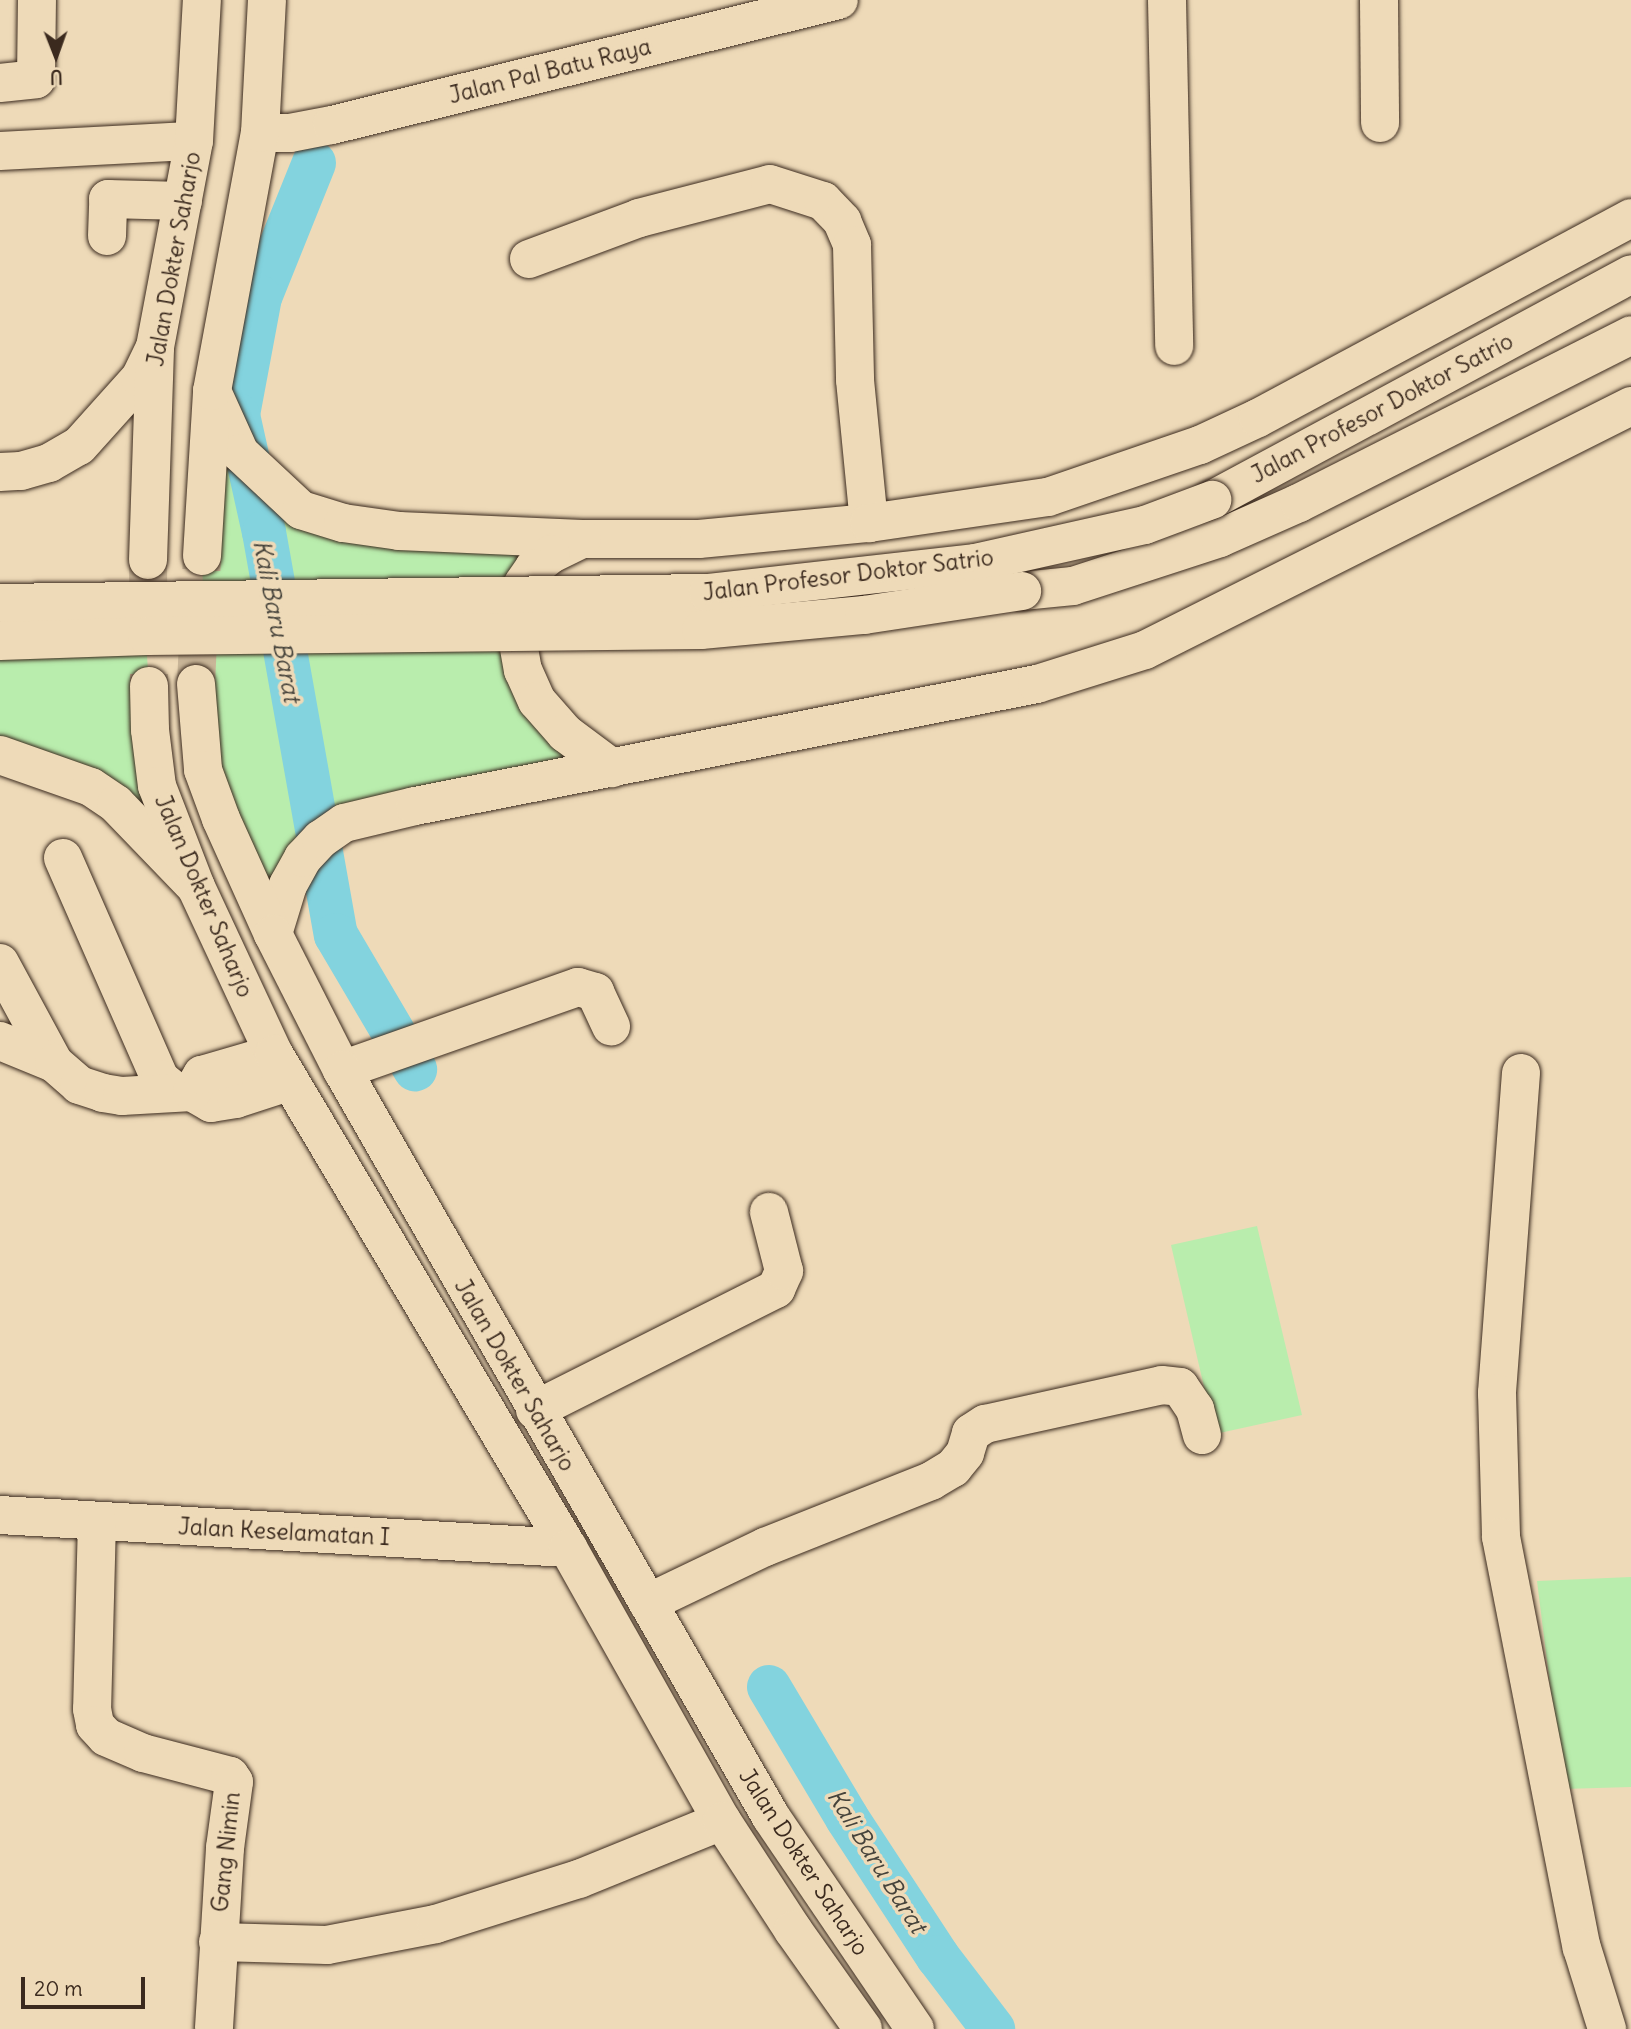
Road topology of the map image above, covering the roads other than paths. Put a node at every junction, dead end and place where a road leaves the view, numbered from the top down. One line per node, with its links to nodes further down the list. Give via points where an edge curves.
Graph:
1 (37, 0): 7 (street, via 36,79)
2 (202, 0): 10 (street, Jalan Dokter Saharjo)
3 (267, 0): 9 (street)
4 (839, 0): 9 (street, Jalan Pal Batu Raya, via 332,125 290,134)
5 (1167, 0): 18 (street)
6 (1379, 0): 8 (street)
7 (0, 83)
8 (1380, 123)
9 (260, 133): 20 (street)
10 (194, 141): 11 (street); 12 (street, Jalan Dokter Saharjo)
11 (0, 150)
12 (183, 201): 14 (street, via 108,199); 19 (street, Jalan Dokter Saharjo)
13 (1631, 218): 23 (street, via 1320,386 1200,445 1048,497)
14 (107, 236)
15 (529, 259): 23 (street, via 639,218 770,184 823,201 842,221 852,245 855,380)
16 (1631, 274): 27 (street, Jalan Profesor Doktor Satrio, bridge, via 1212,500 1145,525 975,563 708,593)
17 (1631, 335): 28 (street, Jalan Profesor Doktor Satrio, bridge, via 1299,503 1220,538 1073,586 863,615 701,630)
18 (1174, 346)
19 (155, 347): 22 (street, via 140,378 79,446 49,463); 26 (street, Jalan Dokter Saharjo)
20 (212, 391): 24 (street, via 240,453 301,510 343,523 398,531); 25 (street)
21 (1631, 406): 32 (street, via 1145,650 1037,684)
22 (0, 472)
23 (869, 523): 24 (street, via 699,539)
24 (582, 539): 32 (street, via 551,554 523,584 517,637 523,670 537,701 565,733)
25 (202, 556)
26 (148, 560)
27 (0, 603)
28 (0, 641)
29 (196, 684): 35 (street, Jalan Dokter Saharjo, via 203,770)
30 (149, 686): 34 (street, Jalan Dokter Saharjo, via 158,786)
31 (0, 755): 34 (street, via 91,787 116,804)
32 (612, 768): 35 (street, via 344,823 303,858 288,885)
33 (63, 858): 43 (street, via 160,1079)
34 (196, 887): 40 (street, Jalan Dokter Saharjo)
35 (273, 934): 41 (street, Jalan Dokter Saharjo)
36 (0, 963): 39 (street)
37 (611, 1027): 41 (street, via 595,992 578,987)
38 (0, 1041): 39 (street)
39 (54, 1063): 43 (street, via 79,1086 103,1093)
40 (281, 1068): 43 (street, via 236,1099 211,1103); 49 (street, Jalan Dokter Saharjo)
41 (342, 1070): 45 (street, Jalan Dokter Saharjo)
42 (1521, 1073): 56 (street, via 1497,1393 1501,1537 1582,1948)
43 (184, 1092)
44 (769, 1212): 45 (street, via 784,1271 776,1289)
45 (535, 1410): 50 (street, Jalan Dokter Saharjo)
46 (1202, 1435): 50 (street, via 1195,1409 1180,1387 1162,1385 985,1424 971,1433 965,1453 953,1468 931,1481 765,1547)
47 (0, 1516): 48 (street, Jalan Keselamatan I)
48 (97, 1521): 49 (street, Jalan Keselamatan I); 52 (street, Gang Nimin, via 95,1725 106,1737 143,1753 230,1776 234,1782)
49 (568, 1548): 51 (street, Jalan Dokter Saharjo)
50 (648, 1603): 55 (street, Jalan Dokter Saharjo, via 771,1817)
51 (722, 1821): 52 (street, via 579,1879 436,1924 327,1945); 54 (street, Jalan Dokter Saharjo)
52 (218, 1942): 53 (street, Gang Nimin)
53 (214, 2029)
54 (863, 2029)
55 (915, 2029)
56 (1607, 2029)

